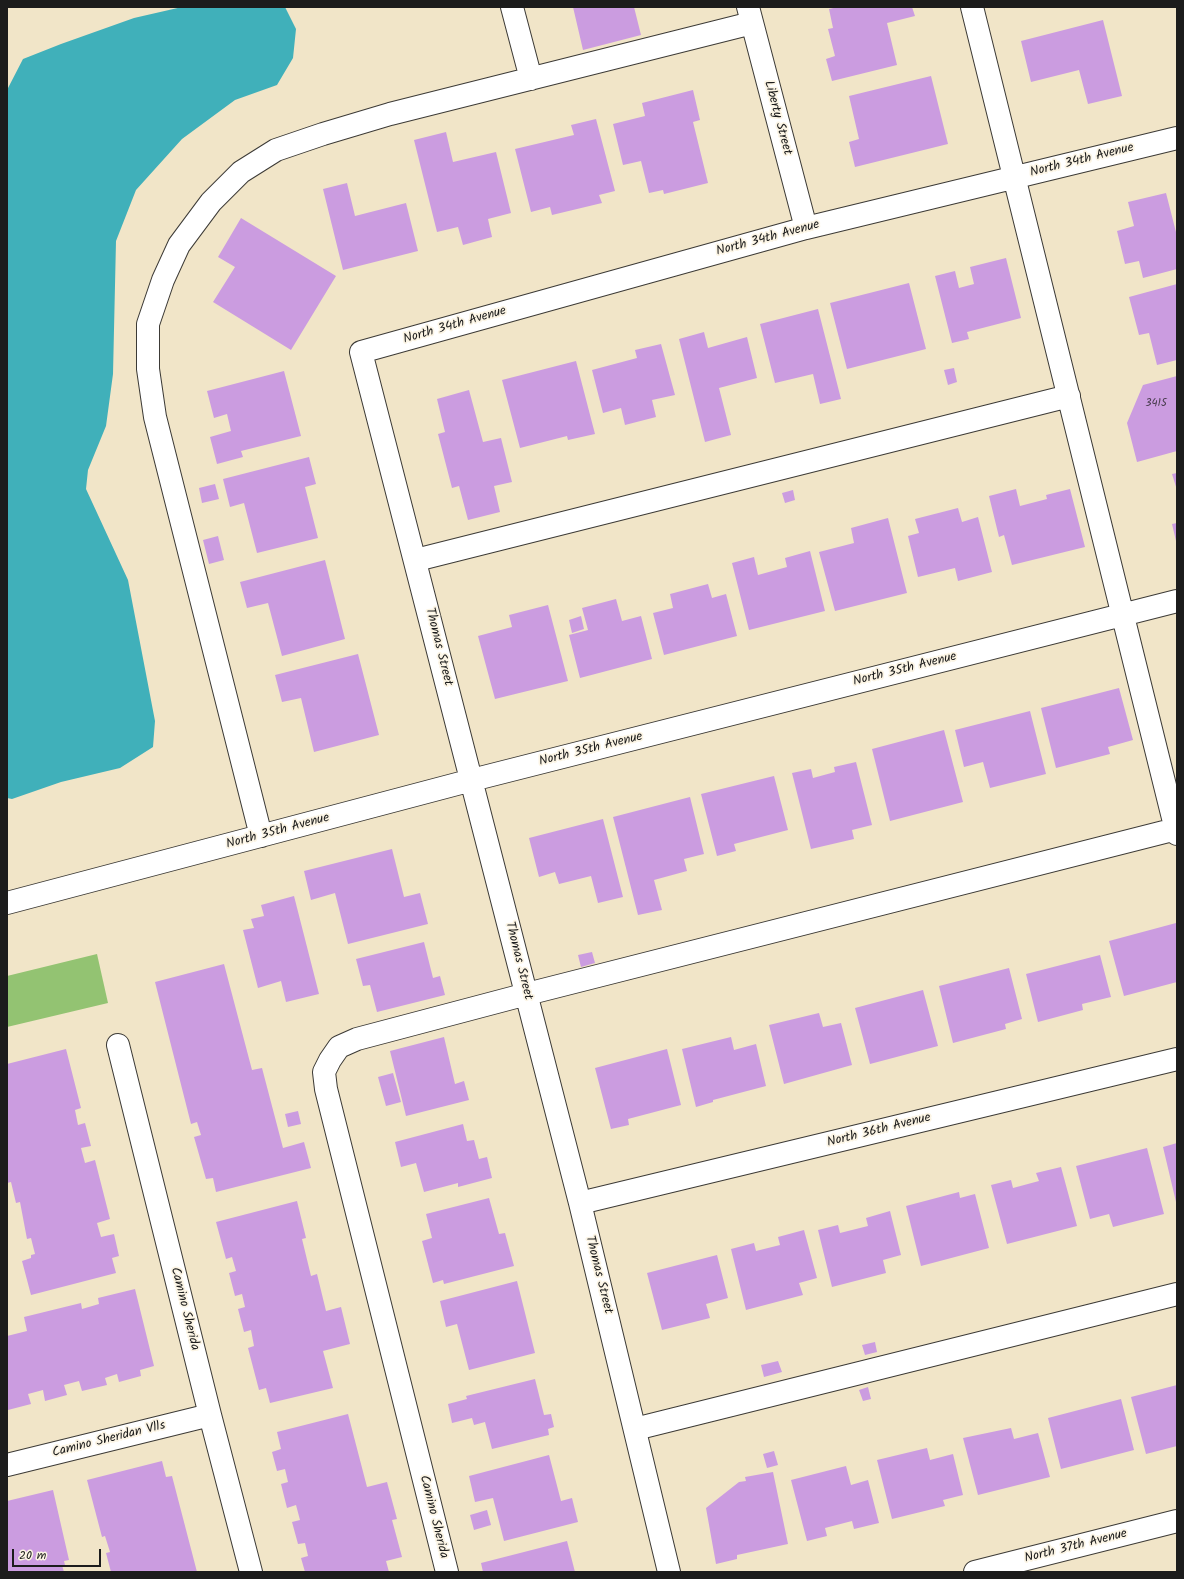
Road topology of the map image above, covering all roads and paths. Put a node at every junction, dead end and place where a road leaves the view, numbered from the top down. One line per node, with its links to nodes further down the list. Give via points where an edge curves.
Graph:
1 (512, 7): 4 (street)
2 (972, 7): 6 (street)
3 (750, 15): 4 (street); 7 (street, Liberty Street)
4 (531, 79): 15 (street, via 390,114 276,150 241,172 211,202 179,245 163,280 148,324 148,369 155,417)
5 (1177, 138): 6 (street, North 34th Avenue)
6 (1014, 178): 7 (street, North 34th Avenue); 9 (street)
7 (806, 228): 8 (street, North 34th Avenue)
8 (361, 352): 10 (street, Thomas Street)
9 (1069, 396): 10 (street); 12 (street)
10 (416, 560): 13 (street, Thomas Street)
11 (1177, 601): 12 (street, North 35th Avenue)
12 (1123, 615): 13 (street, North 35th Avenue); 14 (street)
13 (472, 780): 15 (street, North 35th Avenue); 17 (street, Thomas Street)
14 (1176, 832): 17 (street, Camino Sherida)
15 (261, 836): 16 (street, North 35th Avenue)
16 (7, 903)
17 (527, 994): 20 (street, Thomas Street); 27 (street, Camino Sherida, via 357,1039 339,1048 324,1072 326,1090)
18 (118, 1045): 22 (street, Camino Sherida)
19 (1177, 1059): 20 (street, North 36th Avenue)
20 (580, 1204): 23 (street, Thomas Street)
21 (1177, 1294): 23 (street)
22 (210, 1415): 24 (street, Camino Sheridan Vlls); 26 (street, Camino Sherida)
23 (635, 1429): 28 (street, Thomas Street)
24 (7, 1465)
25 (1177, 1521): 29 (street, North 37th Avenue)
26 (251, 1572)
27 (447, 1572)
28 (669, 1572)
29 (975, 1572)

